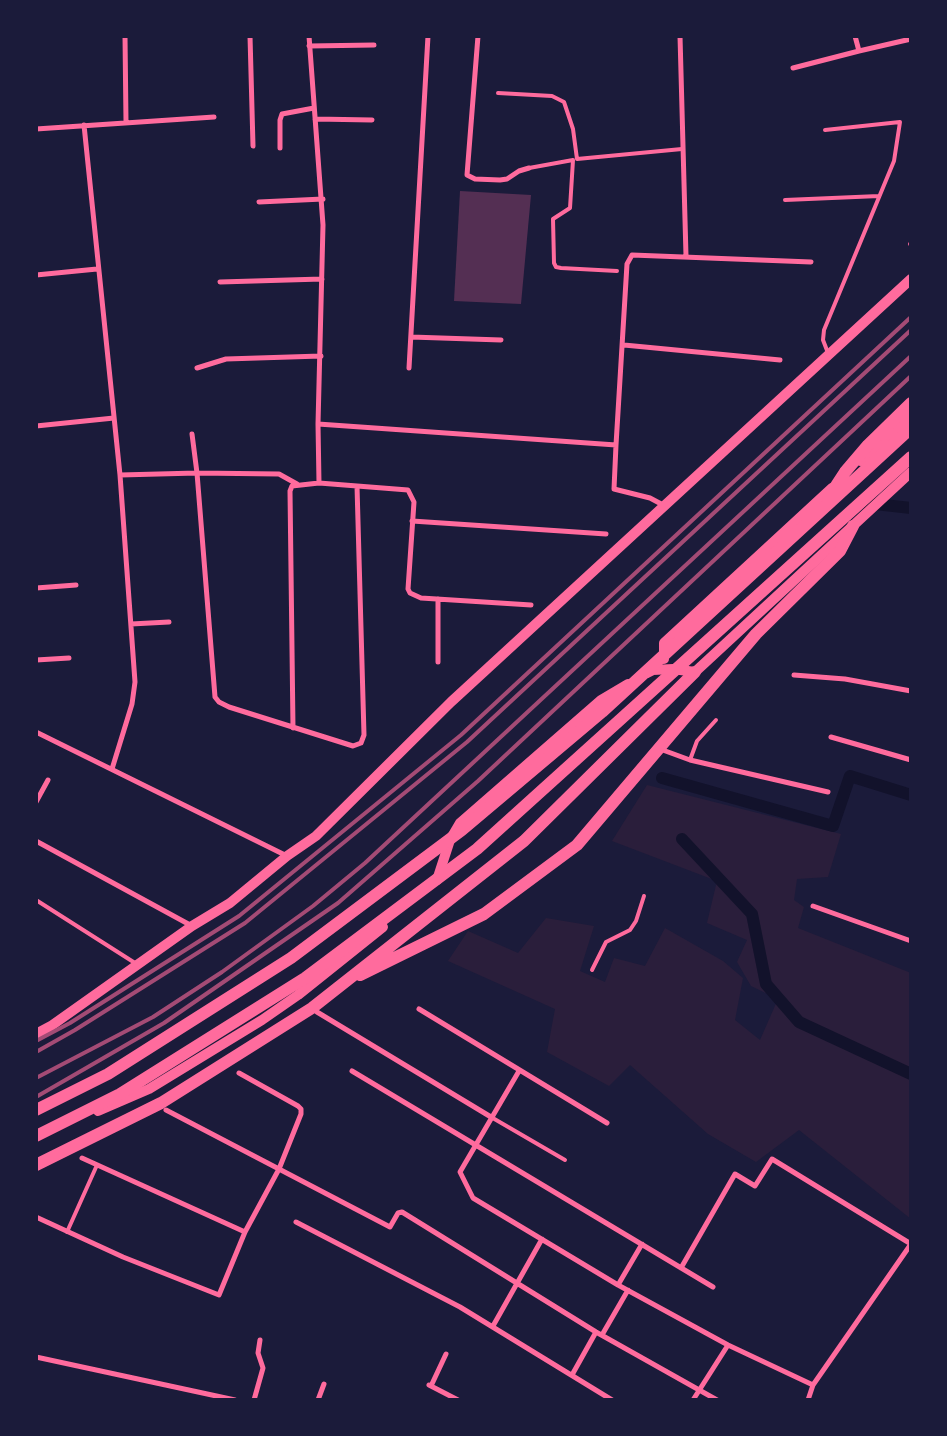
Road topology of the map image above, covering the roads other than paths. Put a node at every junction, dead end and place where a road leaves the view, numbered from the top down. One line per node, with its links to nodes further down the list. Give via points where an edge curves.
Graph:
1 (125, 36): 18 (street)
2 (250, 36): 22 (street)
3 (309, 36): 10 (street)
4 (428, 36): 39 (street)
5 (478, 36): 26 (street, via 467,175 474,179 500,180)
6 (680, 36): 24 (street)
7 (855, 36): 11 (street)
8 (911, 38): 11 (street)
9 (374, 45): 10 (street)
10 (310, 46): 14 (street)
11 (858, 51): 12 (street)
12 (793, 68)
13 (498, 93): 25 (lane, via 552,96 564,102 573,129)
14 (314, 108): 16 (street); 23 (street, via 282,114)
15 (214, 117): 18 (street)
16 (315, 119): 17 (street); 28 (street)
17 (372, 120)
18 (126, 122): 19 (street)
19 (84, 126): 20 (street); 33 (street)
20 (36, 129)
21 (825, 130): 27 (lane, via 900,122 894,161)
22 (253, 146)
23 (280, 148)
24 (682, 149): 25 (lane); 31 (street)
25 (575, 160): 26 (lane); 34 (lane, via 570,208 553,219 554,263 561,268)
26 (529, 168)
27 (879, 196): 29 (lane); 42 (lane, via 824,330 823,340)
28 (323, 199): 30 (street); 36 (street)
29 (785, 200)
30 (259, 202)
31 (686, 256): 32 (street); 41 (street, via 639,254 628,259)
32 (812, 262)
33 (97, 269): 35 (street); 49 (street)
34 (617, 271)
35 (36, 275)
36 (322, 279): 38 (street); 43 (street)
37 (911, 279): 42 (main road)
38 (220, 282)
39 (412, 338): 40 (street); 46 (street)
40 (501, 340)
41 (624, 345): 44 (street); 54 (street)
42 (829, 355): 62 (main road)
43 (321, 356): 45 (street, via 226,359); 50 (street)
44 (780, 360)
45 (197, 368)
46 (409, 368)
47 (911, 403): 63 (highway, via 850,465)
48 (911, 415): 76 (main road, via 664,643 662,657)
49 (114, 418): 51 (street); 58 (street)
50 (318, 424): 54 (street); 59 (street)
51 (36, 426)
52 (911, 428): 63 (highway)
53 (192, 434): 57 (street)
54 (616, 445): 62 (street, via 614,489 650,498)
55 (911, 457): 111 (highway, via 477,848 305,978 120,1094)
56 (911, 472): 65 (main road)
57 (197, 473): 58 (street); 60 (street, via 279,474); 81 (street, via 214,697 229,706)
58 (120, 475): 72 (street)
59 (319, 483): 60 (street); 61 (street)
60 (297, 484): 81 (street, via 290,491)
61 (358, 486): 64 (street, via 408,490 414,502); 81 (street, via 364,735 361,743 353,746)
62 (664, 506): 92 (main road, via 445,709 316,836)
63 (819, 512): 107 (highway, via 602,712 462,830 292,958 108,1074)
64 (412, 521): 66 (street); 69 (street, via 408,589 415,597)
65 (853, 526): 77 (main road); 84 (highway, via 840,551 756,634)
66 (606, 534)
67 (76, 585): 68 (street)
68 (36, 588)
69 (438, 599): 70 (street); 75 (street)
70 (531, 604)
71 (169, 622): 72 (street)
72 (131, 624): 87 (street, via 134,693)
73 (69, 658): 74 (street)
74 (36, 660)
75 (438, 662)
76 (673, 669): 77 (main road); 112 (main road, via 653,670 601,700 460,823 450,840 439,878 426,893 298,995 149,1089)
77 (695, 672): 100 (highway, via 524,841)
78 (794, 675): 79 (street, via 846,679)
79 (911, 691)
80 (716, 720): 85 (lane, via 697,741)
81 (293, 728)
82 (36, 732): 87 (street)
83 (831, 738): 86 (street)
84 (659, 748): 85 (street); 100 (highway, via 577,845 484,914)
85 (690, 760): 89 (street)
86 (911, 760)
87 (112, 769): 92 (street)
88 (48, 780): 90 (street)
89 (828, 792)
90 (36, 802)
91 (36, 841): 96 (street)
92 (287, 856): 96 (main road, via 230,902)
93 (644, 896): 99 (lane, via 633,926 606,942)
94 (36, 900): 98 (lane)
95 (813, 906): 97 (street)
96 (192, 926): 98 (main road)
97 (911, 941)
98 (139, 966): 103 (main road)
99 (592, 970)
100 (346, 981): 116 (highway, via 300,1017 161,1103)
101 (419, 1009): 105 (street)
102 (317, 1012): 109 (street)
103 (36, 1034)
104 (352, 1071): 113 (street)
105 (519, 1071): 109 (street); 110 (street)
106 (239, 1073): 118 (street, via 301,1109)
107 (36, 1110)
108 (166, 1110): 118 (street)
109 (491, 1117): 113 (street); 115 (lane)
110 (607, 1123)
111 (36, 1136)
112 (36, 1141)
113 (475, 1146): 123 (street, via 460,1172 473,1198); 124 (street)
114 (82, 1158): 117 (street)
115 (565, 1160)
116 (36, 1165)
117 (97, 1165): 121 (lane); 122 (street)
118 (279, 1169): 122 (street); 127 (street, via 390,1228 398,1213 402,1212)
119 (36, 1217): 121 (street)
120 (296, 1222): 131 (street)
121 (68, 1232): 122 (street, via 216,1295 220,1294)
122 (245, 1232)
123 (542, 1239): 127 (street); 128 (street)
124 (642, 1244): 126 (street); 128 (street)
125 (911, 1244): 126 (street, via 772,1160 755,1186 735,1174); 140 (street)
126 (681, 1268): 129 (street)
127 (517, 1284): 131 (street); 132 (street)
128 (618, 1285): 130 (street)
129 (713, 1287)
130 (628, 1290): 133 (street); 135 (street)
131 (493, 1326): 138 (street)
132 (596, 1332): 133 (street); 138 (street)
133 (602, 1335): 141 (street)
134 (260, 1340): 143 (street, via 258,1353 263,1368)
135 (728, 1345): 140 (street); 141 (street)
136 (446, 1354): 145 (street, via 430,1385)
137 (36, 1358): 142 (street)
138 (572, 1375): 146 (street)
139 (324, 1384): 144 (street)
140 (813, 1385): 149 (street)
141 (698, 1391): 147 (street); 148 (street)
142 (235, 1400)
143 (254, 1400)
144 (318, 1400)
145 (458, 1400)
146 (612, 1400)
147 (693, 1400)
148 (717, 1400)
149 (808, 1400)

